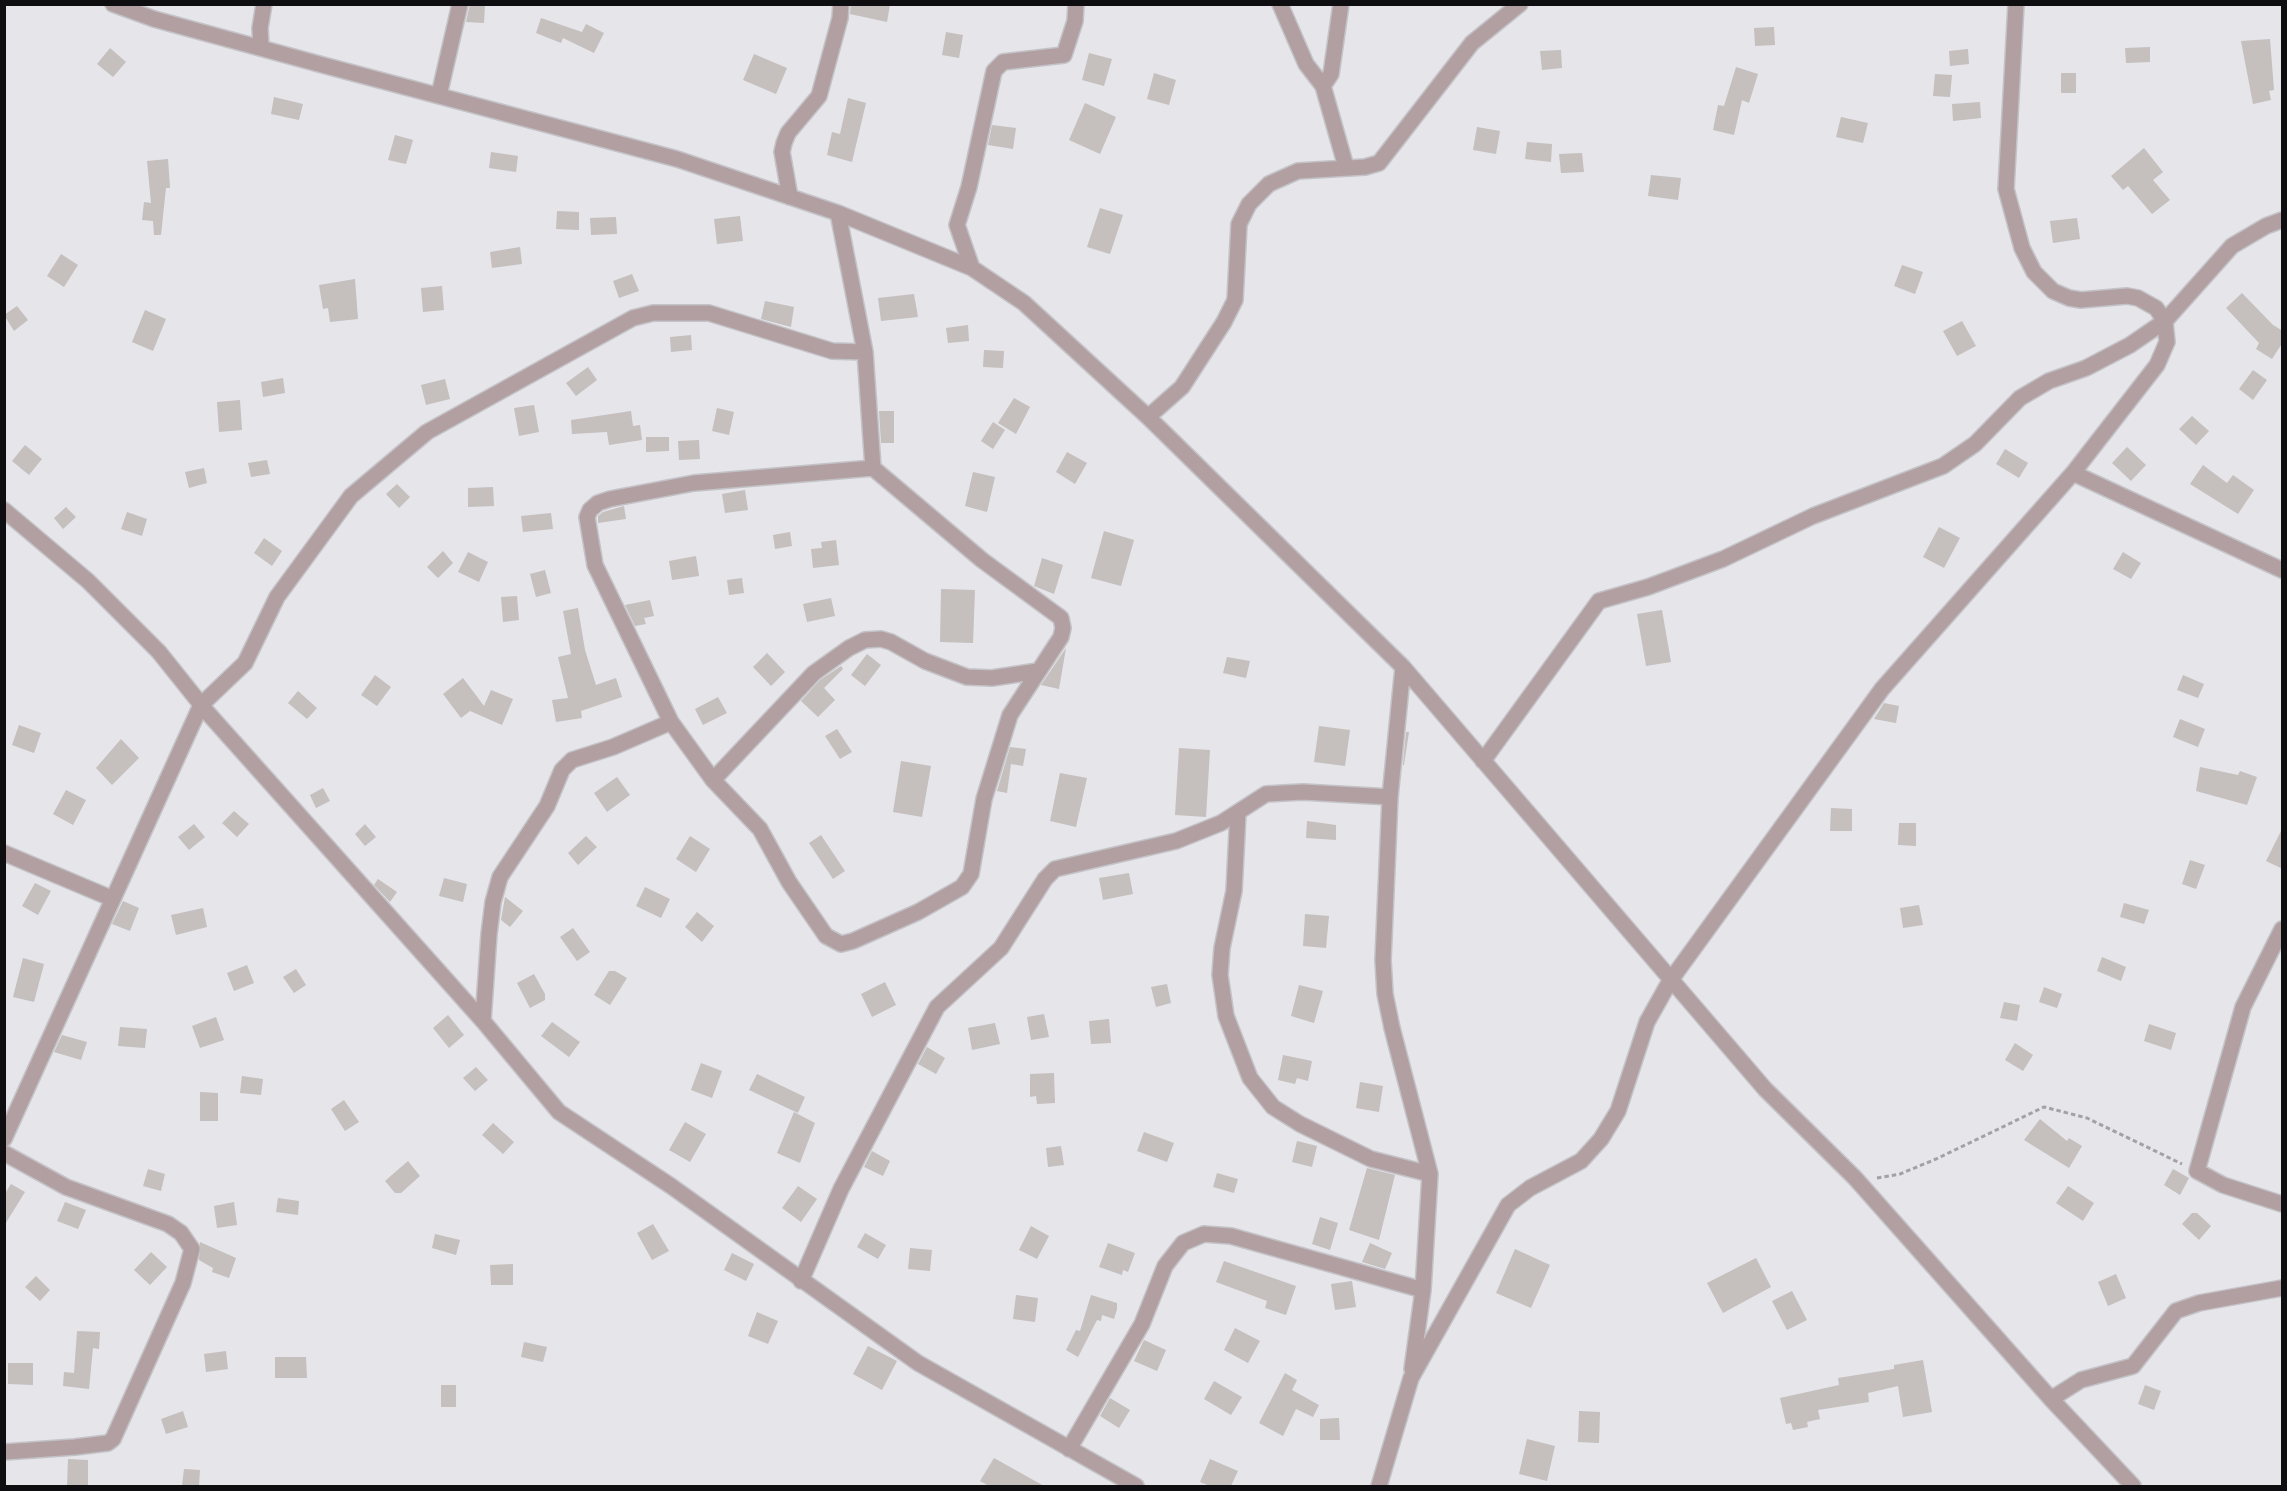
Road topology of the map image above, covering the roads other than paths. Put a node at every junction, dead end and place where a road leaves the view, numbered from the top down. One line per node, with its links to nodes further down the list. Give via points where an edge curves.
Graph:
1 (113, 4): 10 (street)
2 (264, 4): 11 (street)
3 (460, 4): 13 (street)
4 (841, 4): 15 (street, via 819,96 788,132 784,143)
5 (1076, 4): 18 (street, via 1064,55 1003,62 994,71 957,225)
6 (1280, 4): 12 (street, via 1306,64)
7 (1341, 4): 12 (street, via 1331,74)
8 (2016, 4): 19 (street, via 2006,189 2022,248 2038,277 2061,294 2081,300 2138,298 2156,308)
9 (1517, 5): 14 (street, via 1472,43 1380,163)
10 (153, 12): 11 (street)
11 (261, 47): 13 (street)
12 (1323, 86): 14 (street)
13 (439, 95): 15 (street, via 677,159)
14 (1346, 167): 21 (street, via 1298,171 1269,184 1249,204 1239,224 1235,300 1182,387)
15 (790, 197): 16 (street)
16 (838, 213): 18 (street); 20 (street)
17 (2283, 220): 19 (street, via 2232,246)
18 (972, 268): 21 (street, via 1024,303)
19 (2165, 321): 23 (street, via 2167,342 2157,365); 30 (street, via 2130,345 2020,398 1975,444 1943,466 1813,516 1723,559 1599,601)
20 (866, 352): 22 (street); 28 (street, via 832,351 709,313 653,313 633,318 427,432 351,496 276,597 245,663)
21 (1148, 417): 26 (street)
22 (873, 468): 27 (street, via 982,560 1061,618 1061,637); 29 (street, via 694,483 610,499 590,510 587,517 595,565)
23 (2073, 473): 25 (street); 37 (street, via 1882,689)
24 (4, 510): 28 (street, via 96,589 159,652)
25 (2283, 570)
26 (1403, 667): 30 (street); 32 (street)
27 (1038, 671): 31 (street, via 992,678 967,677 925,661 891,642 865,640 814,673); 31 (street, via 1010,715 1003,735 984,799 971,874 962,887 918,912 853,941 841,944 826,936 789,882 760,829)
28 (201, 705): 35 (street); 38 (street)
29 (671, 722): 31 (street); 38 (street, via 572,760 562,770 547,806 500,877 489,934)
30 (1483, 761): 37 (street)
31 (713, 780)
32 (1390, 797): 33 (street, via 1266,794); 41 (street, via 1385,994)
33 (1238, 813): 41 (street, via 1234,891 1220,975 1226,1016 1250,1078 1274,1107 1300,1124 1371,1159); 43 (street, via 1176,841 1055,869 1045,879 1001,948 937,1007 841,1189)
34 (4, 852): 35 (street)
35 (113, 899): 39 (street)
36 (2283, 929): 42 (street, via 2243,1007 2197,1171 2223,1185)
37 (1670, 981): 46 (street, via 1647,1022 1618,1111 1601,1139 1581,1161 1508,1204); 47 (street, via 1764,1089 1855,1178)
38 (483, 1021): 43 (street, via 559,1112 671,1186)
39 (4, 1139)
40 (4, 1153): 49 (street, via 66,1187 168,1224 181,1233 192,1249 183,1283 114,1439 75,1448)
41 (1430, 1174): 45 (street)
42 (2283, 1204)
43 (801, 1281): 48 (street, via 918,1362)
44 (2283, 1288): 47 (street, via 2176,1311 2133,1366 2081,1380)
45 (1423, 1290): 46 (street); 48 (street, via 1232,1236 1204,1234 1183,1244 1165,1266 1142,1324)
46 (1411, 1378): 51 (street)
47 (2051, 1399): 52 (street)
48 (1069, 1449): 50 (street)
49 (4, 1452)
50 (1136, 1486)
51 (1379, 1486)
52 (2133, 1486)

